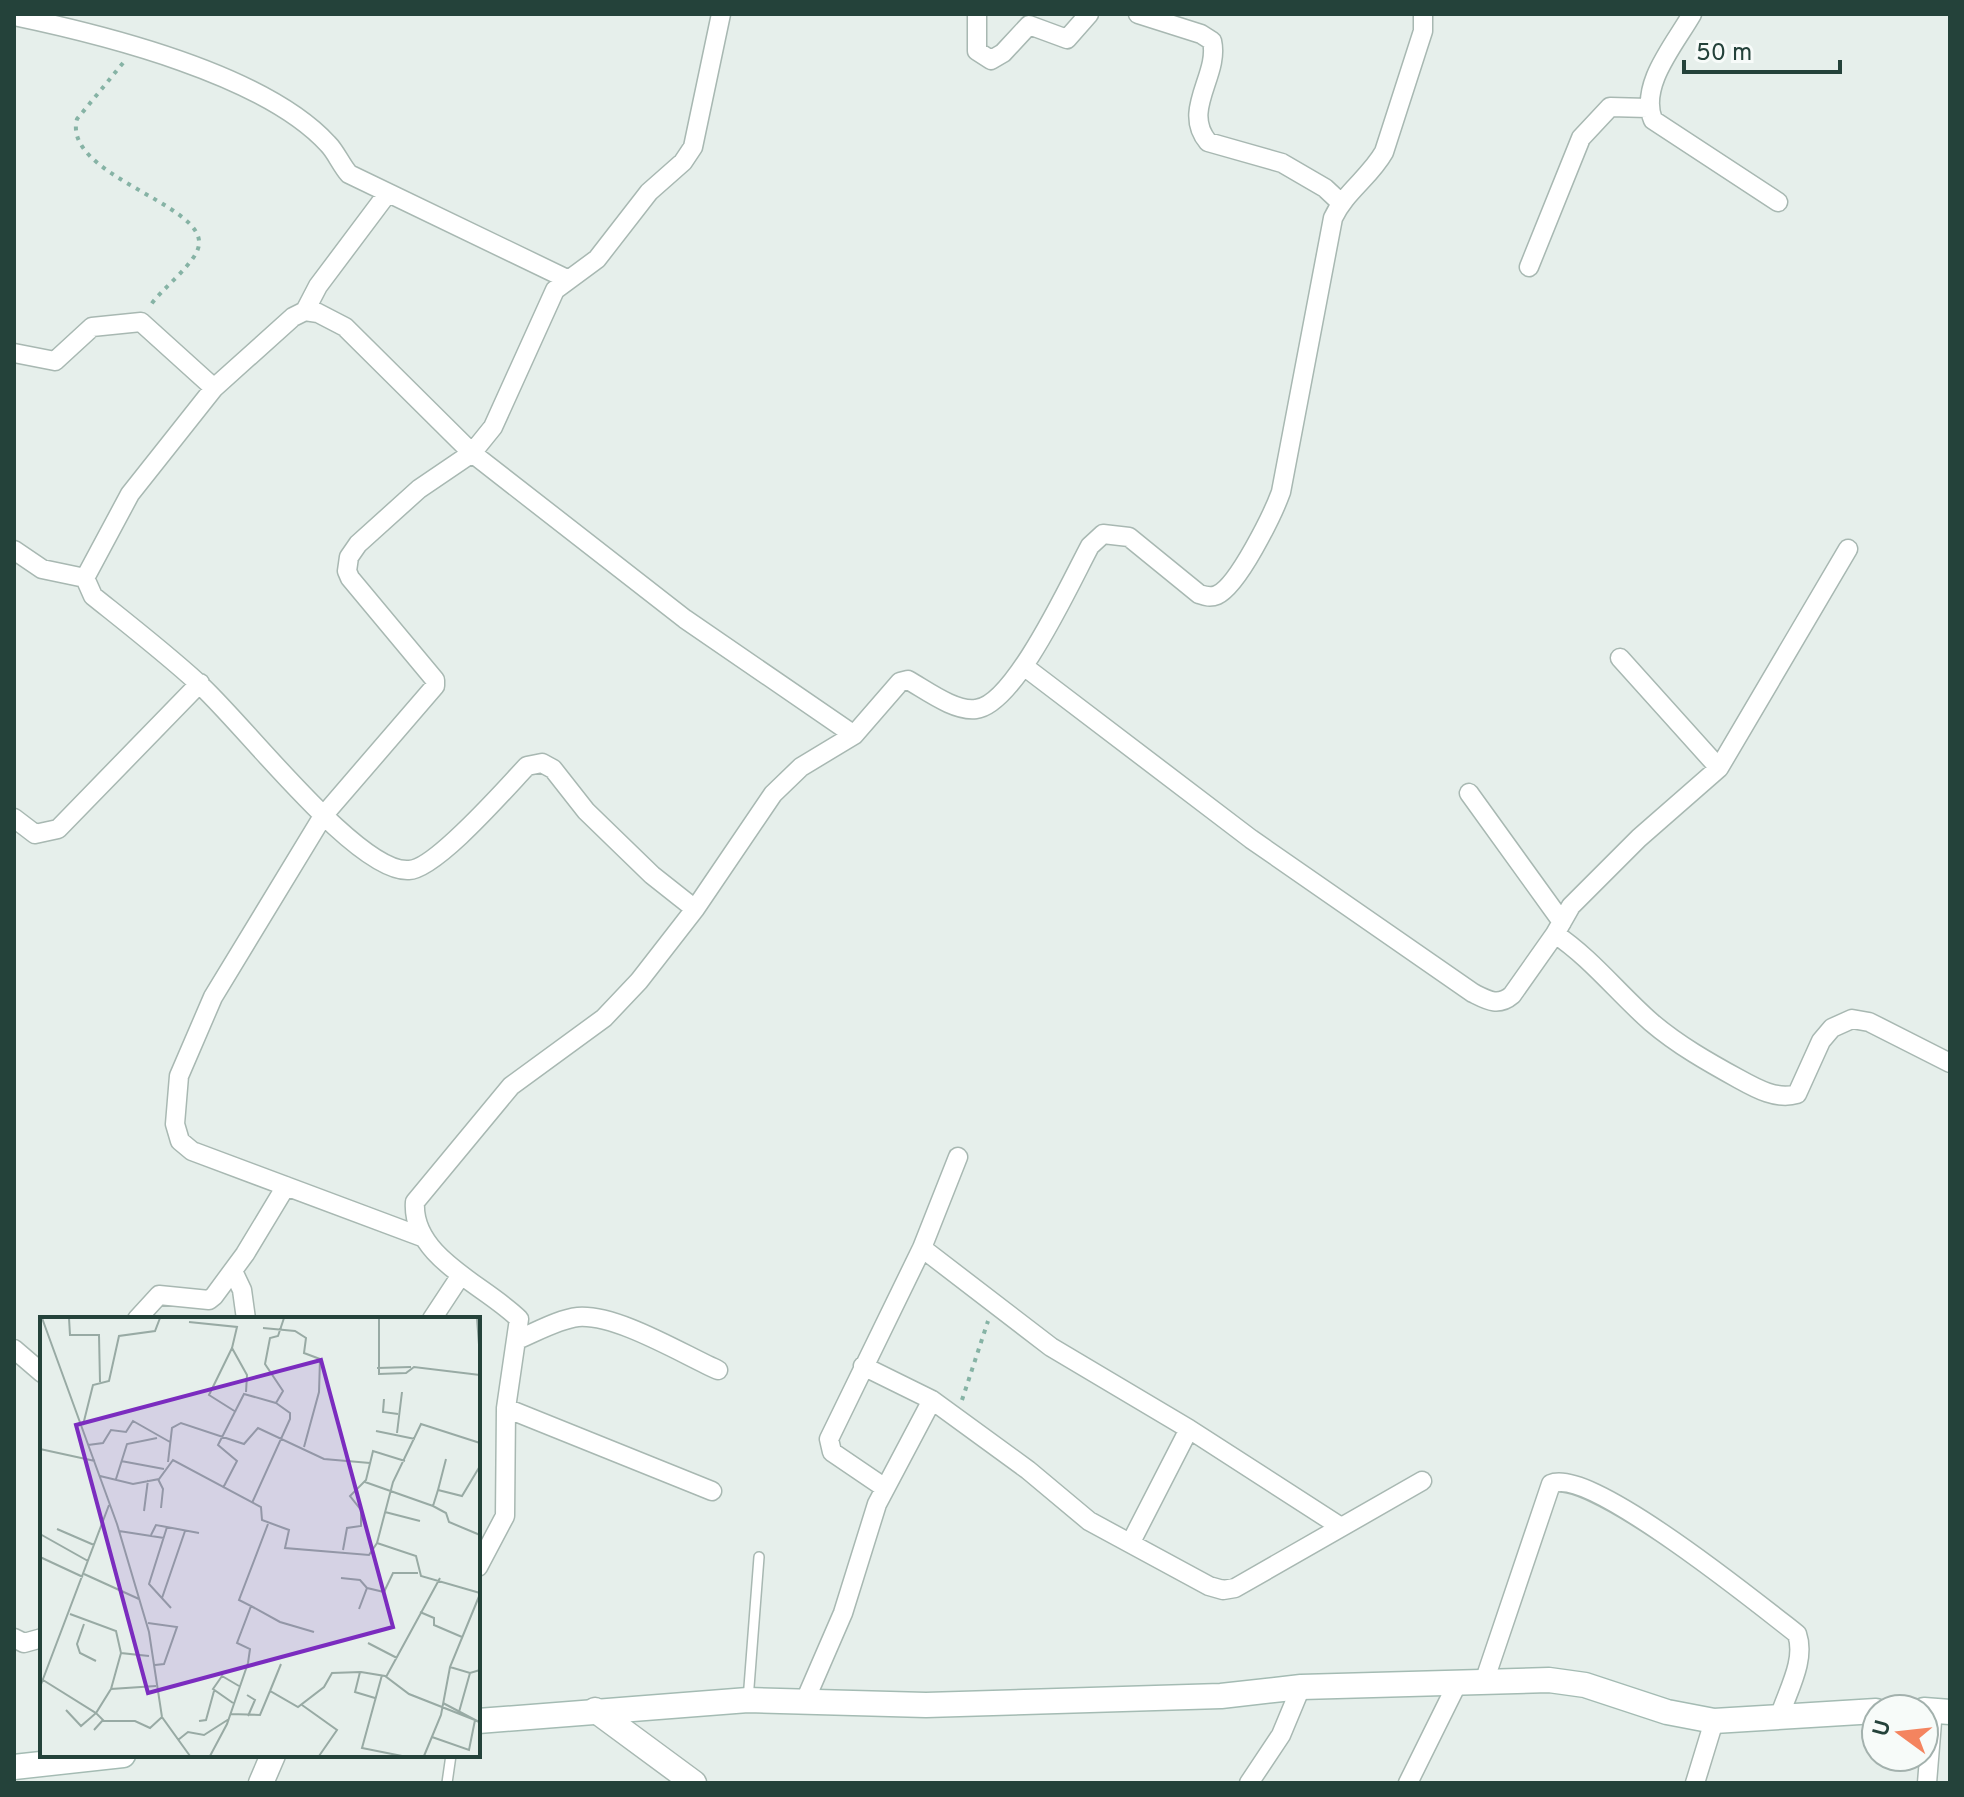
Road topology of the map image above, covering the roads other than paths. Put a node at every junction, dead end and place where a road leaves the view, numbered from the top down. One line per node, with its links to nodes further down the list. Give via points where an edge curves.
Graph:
1 (977, 14): 2 (street, via 977,51 991,60 1029,25 1067,39)
2 (1089, 14)
3 (1138, 14): 10 (street, via 1212,41 1197,121 1208,142 1282,163)
4 (1423, 14): 10 (street, via 1423,31 1384,152)
5 (1692, 14): 8 (street, via 1650,89)
6 (14, 16): 9 (street, via 217,74 289,111 330,145 349,174)
7 (720, 17): 13 (street, via 693,147 649,192 597,259)
8 (1648, 108): 11 (street, via 1659,127); 12 (street, via 1610,107 1581,138)
9 (387, 194): 13 (street); 14 (street)
10 (1340, 202): 22 (street, via 1321,269 1281,492 1269,523 1221,594 1199,594 1129,537 1103,534 1090,546)
11 (1778, 202)
12 (1529, 267)
13 (567, 279): 17 (street, via 547,305 493,427)
14 (305, 311): 16 (street); 17 (street, via 345,327)
15 (14, 353): 16 (street, via 55,361 92,327 141,322)
16 (214, 388): 20 (street, via 130,494)
17 (472, 453): 24 (street, via 685,619); 27 (street, via 419,489 349,557 350,578 435,686)
18 (1848, 549): 25 (street)
19 (14, 550): 20 (street, via 42,569)
20 (85, 578): 23 (street, via 93,596)
21 (1620, 658): 25 (street)
22 (1025, 667): 24 (street, via 989,704 976,710 961,708 908,680 900,682); 30 (street, via 1251,839 1492,1003 1505,1001)
23 (200, 683): 27 (street); 28 (street, via 58,829 35,834)
24 (854, 735): 29 (street, via 801,767 773,794)
25 (1719, 768): 30 (street, via 1571,906)
26 (1469, 793): 30 (street)
27 (323, 816): 29 (street, via 395,868 421,868 527,766 542,763 652,875); 33 (street, via 213,997 179,1076 175,1124 180,1141 192,1151)
28 (14, 818)
29 (695, 909): 34 (street, via 604,1018 511,1086 426,1184 413,1218)
30 (1559, 928): 31 (street, via 1651,1022 1752,1087 1784,1098 1797,1094 1821,1041 1832,1028 1852,1019 1869,1022)
31 (1950, 1063)
32 (958, 1157): 35 (street)
33 (286, 1186): 34 (street); 36 (street)
34 (422, 1237): 37 (street)
35 (922, 1248): 43 (street); 48 (street, via 1076,1364)
36 (233, 1271): 38 (street, via 209,1300 159,1295); 39 (street)
37 (461, 1275): 40 (street); 41 (street, via 519,1319)
38 (139, 1317)
39 (246, 1317)
40 (433, 1317)
41 (519, 1339): 44 (street, via 577,1317 593,1319 619,1325); 47 (street)
42 (14, 1349): 45 (street)
43 (863, 1366): 46 (street); 50 (street, via 829,1439 830,1448)
44 (718, 1370)
45 (40, 1371)
46 (932, 1400): 50 (street); 53 (street, via 1028,1470 1067,1506)
47 (506, 1408): 51 (street); 55 (street, via 505,1516)
48 (1189, 1429): 52 (street); 53 (street)
49 (1422, 1481): 52 (street)
50 (885, 1488): 62 (street, via 843,1613)
51 (712, 1491)
52 (1341, 1527): 53 (street, via 1223,1590)
53 (1131, 1542)
54 (759, 1557): 61 (lane)
55 (480, 1563)
56 (14, 1638): 57 (street, via 24,1643)
57 (40, 1639)
58 (1484, 1682): 59 (main road); 65 (street, via 1551,1484 1562,1481 1686,1547 1797,1634 1799,1658); 67 (main road, via 1585,1685)
59 (1457, 1684): 60 (main road); 76 (street)
60 (1301, 1687): 62 (main road, via 1221,1696 941,1705); 75 (street, via 1281,1735)
61 (748, 1700): 62 (main road); 63 (main road)
62 (804, 1703)
63 (595, 1710): 66 (main road); 74 (main road)
64 (1860, 1712): 65 (main road)
65 (1780, 1715): 67 (main road)
66 (480, 1721)
67 (1714, 1721): 77 (street)
68 (97, 1757): 71 (main road)
69 (272, 1757): 72 (main road)
70 (451, 1757): 73 (lane)
71 (18, 1763)
72 (261, 1783)
73 (447, 1783)
74 (694, 1783)
75 (1249, 1783)
76 (1408, 1783)
77 (1695, 1783)

